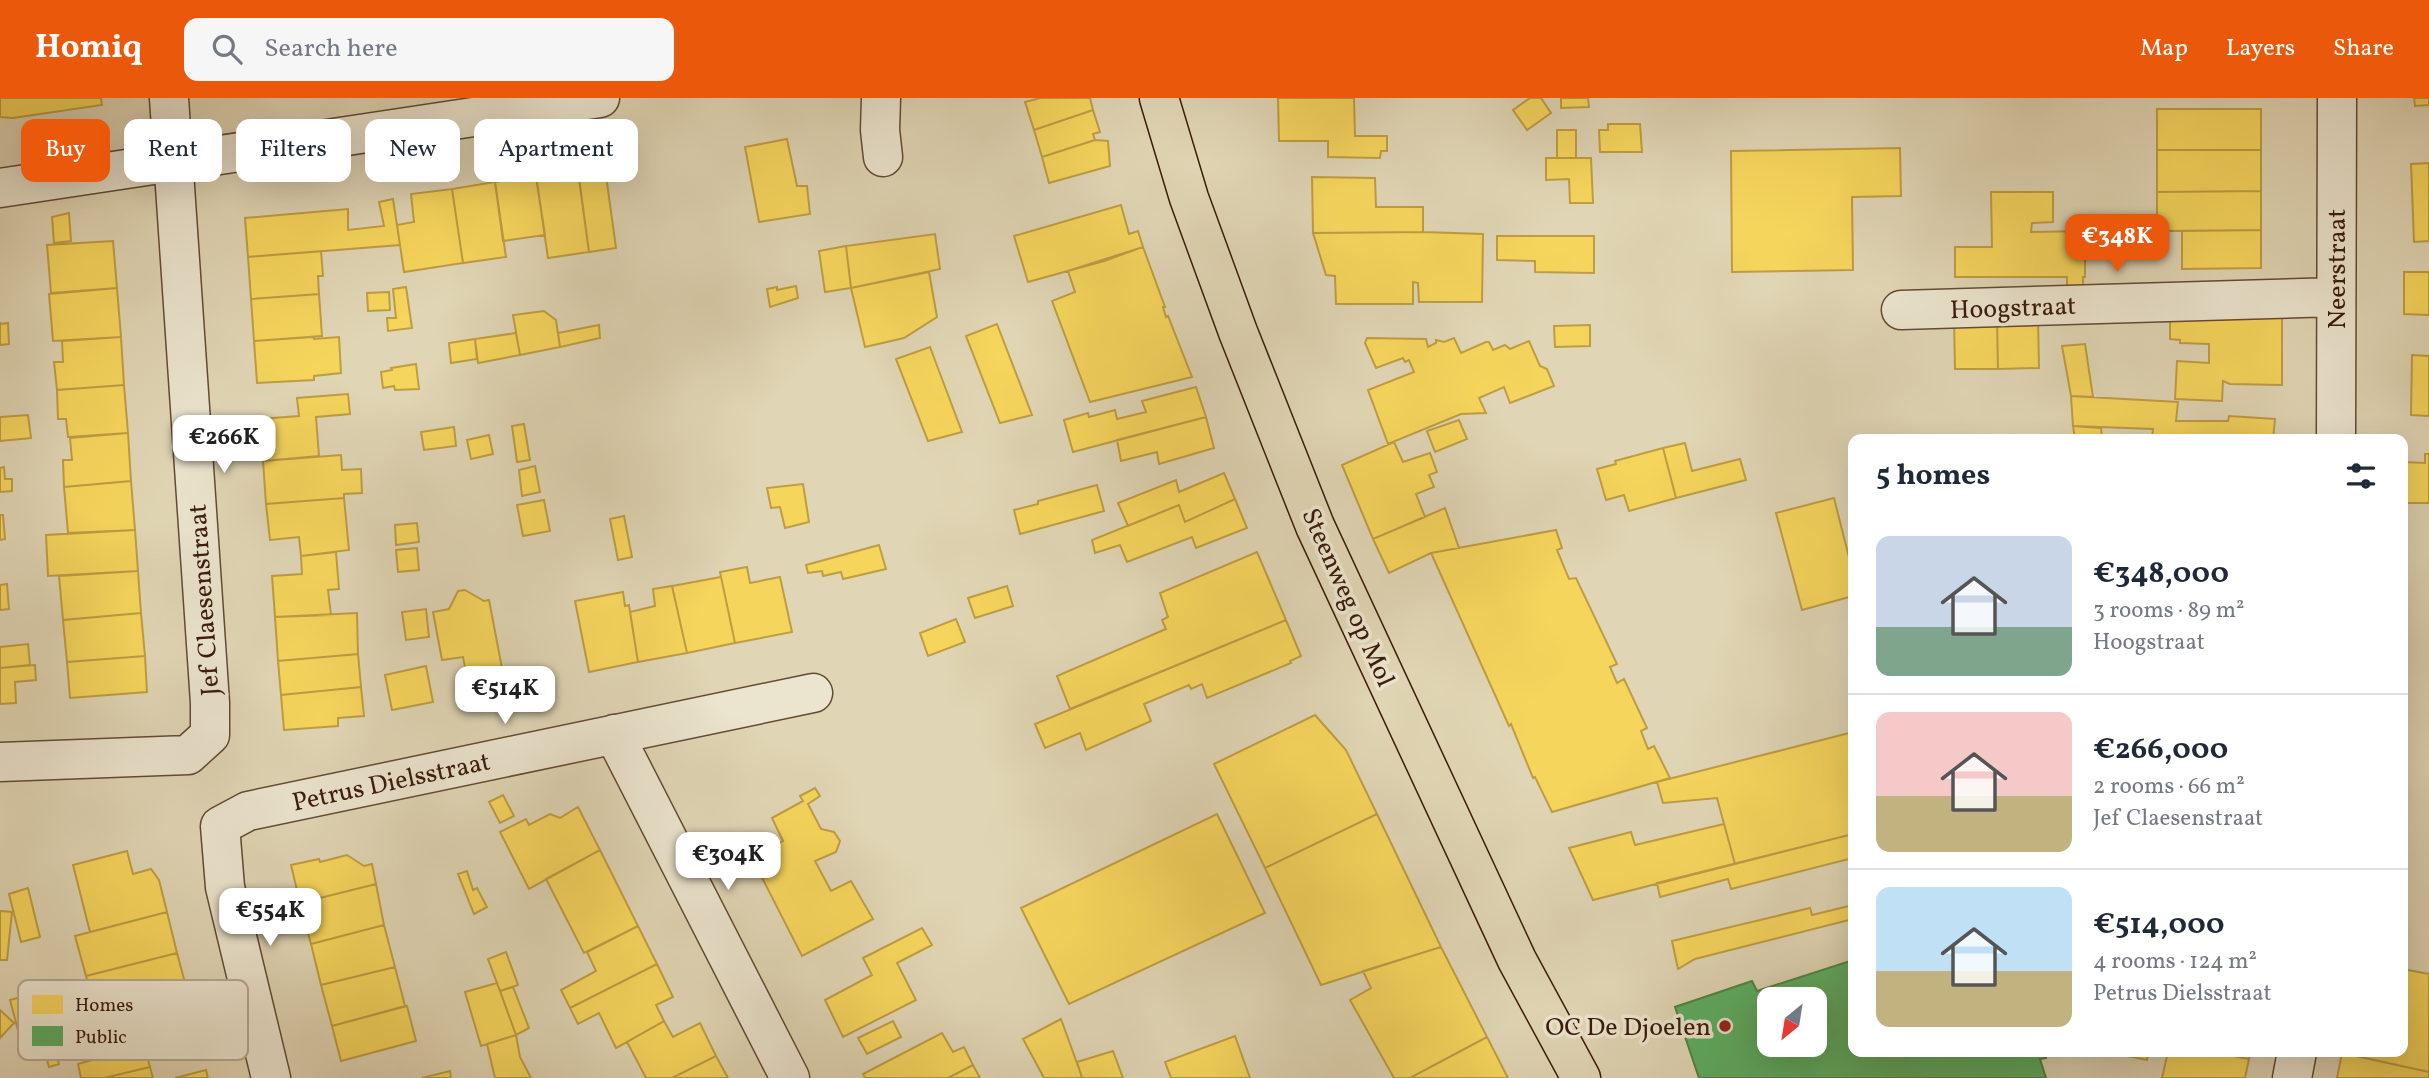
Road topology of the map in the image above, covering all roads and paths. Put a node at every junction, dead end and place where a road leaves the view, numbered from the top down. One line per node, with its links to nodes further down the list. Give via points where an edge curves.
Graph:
1 (169, 98): 6 (street, Jef Claesenstraat)
2 (600, 98): 7 (street)
3 (881, 98): 8 (street)
4 (1159, 98): 23 (main road, Steenweg op Mol, via 1233,320 1315,526 1517,960)
5 (2337, 98): 12 (street, Neerstraat)
6 (170, 119)
7 (222, 154)
8 (883, 157)
9 (124, 169): 11 (street)
10 (174, 182): 17 (street, Jef Claesenstraat, via 210,736 188,755)
11 (0, 188)
12 (2335, 297): 13 (street, Hoogstraat); 14 (street, Neerstraat)
13 (1901, 310)
14 (2336, 434)
15 (813, 693): 16 (street, Petrus Dielsstraat)
16 (614, 734): 18 (street, Petrus Dielsstraat, via 248,811 220,826 225,887); 22 (street)
17 (0, 761)
18 (247, 980)
19 (248, 982): 21 (street, Petrus Dielsstraat)
20 (2296, 1057): 24 (street)
21 (271, 1078)
22 (790, 1078)
23 (1581, 1078)
24 (2292, 1078)

